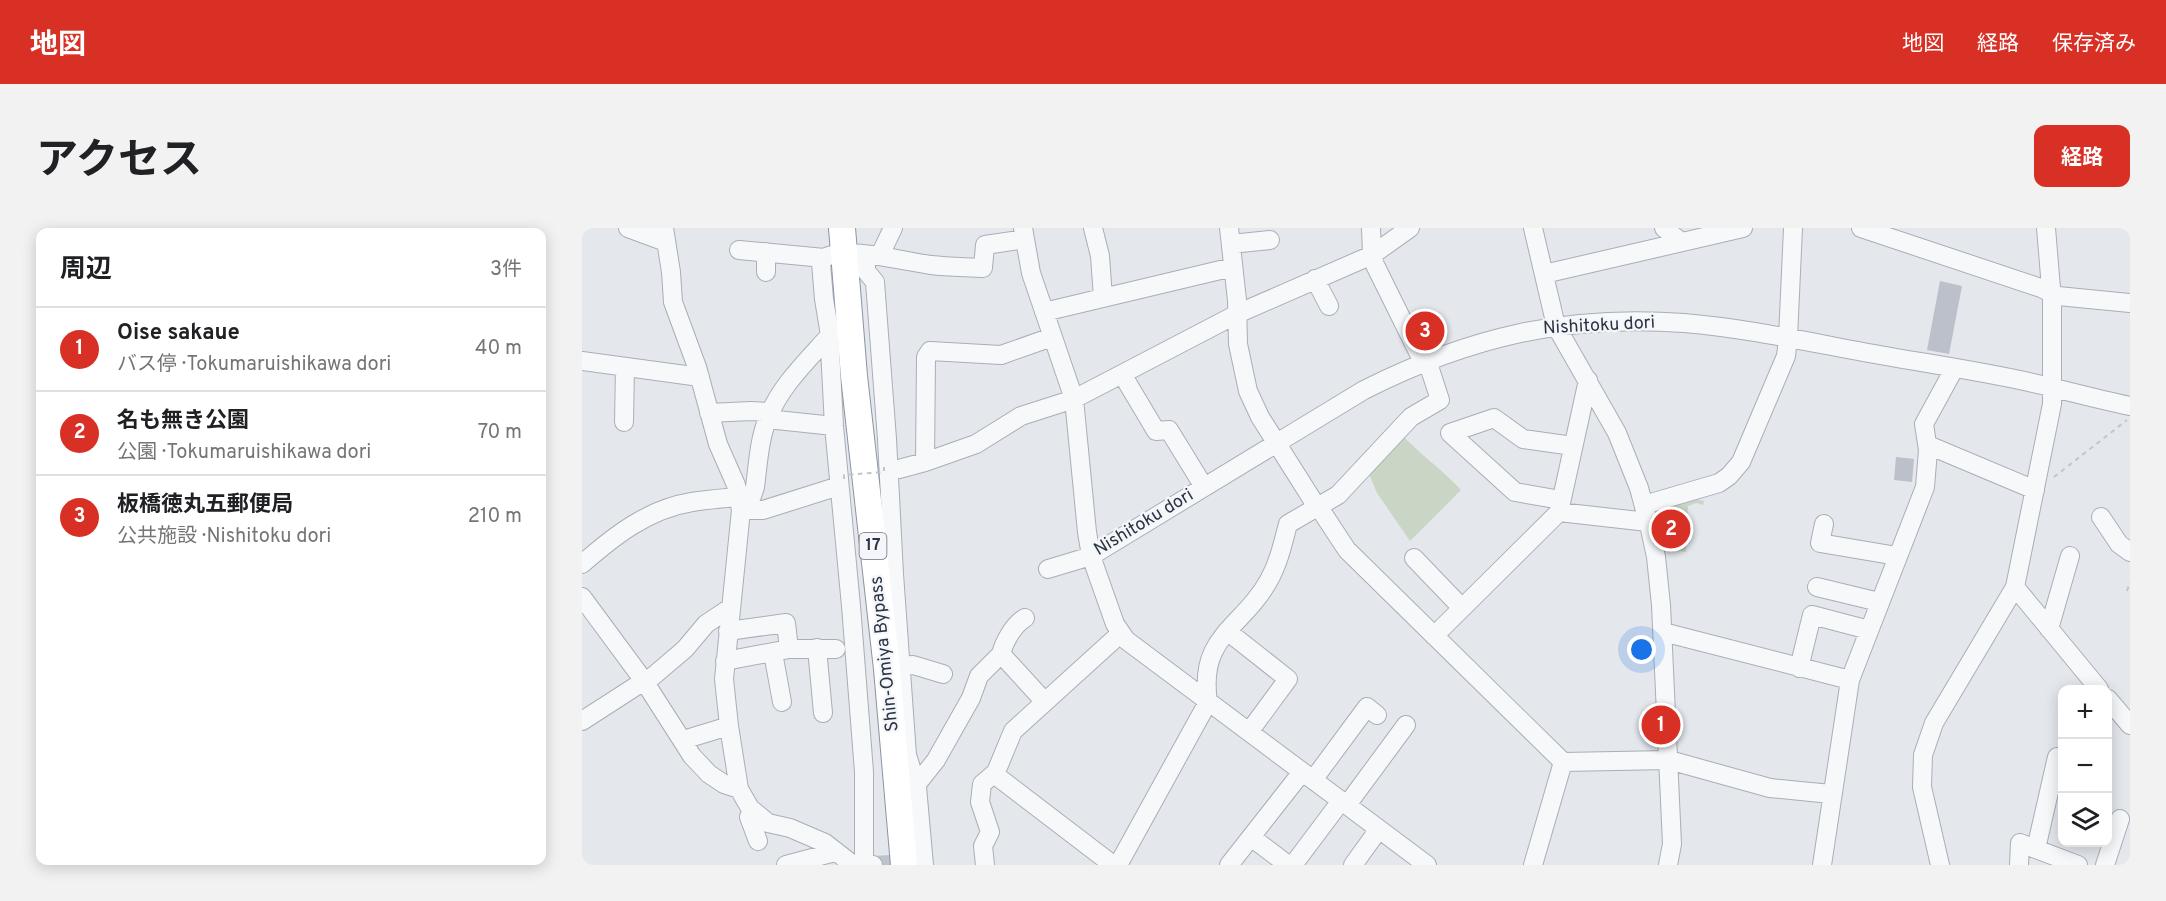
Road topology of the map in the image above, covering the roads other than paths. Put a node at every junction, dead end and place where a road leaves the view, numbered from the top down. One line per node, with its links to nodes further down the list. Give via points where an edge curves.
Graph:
1 (628, 228): 17 (street)
2 (833, 228): 23 (highway, Shin-Omiya Bypass / 17)
3 (842, 228): 23 (highway, Shin-Omiya Bypass / 17)
4 (877, 228): 23 (street)
5 (893, 228): 23 (street)
6 (1093, 228): 30 (street)
7 (1371, 228): 24 (street)
8 (1410, 228): 24 (street)
9 (1533, 228): 27 (street)
10 (1664, 228): 20 (street)
11 (1743, 228): 20 (street)
12 (1793, 228): 38 (street)
13 (1861, 228): 15 (street)
14 (2046, 228): 29 (street)
15 (1889, 232): 29 (street)
16 (1024, 233): 23 (street, via 985,245 983,268); 33 (street, via 1031,273)
17 (665, 235): 44 (street, via 673,302)
18 (1230, 236): 19 (street); 25 (street)
19 (1270, 240)
20 (1681, 242): 27 (street)
21 (739, 250): 22 (street)
22 (766, 252): 23 (street); 26 (street)
23 (850, 255): 36 (street, via 821,263); 58 (street, via 875,282); 124 (highway, Shin-Omiya Bypass / 17, via 854,376); 130 (highway, Shin-Omiya Bypass / 17, via 844,380 866,570 878,736)
24 (1372, 255): 28 (street); 40 (street)
25 (1233, 267): 30 (street); 34 (street)
26 (766, 272)
27 (1544, 274): 35 (street)
28 (1315, 279): 32 (street); 34 (street)
29 (2051, 293): 31 (street); 46 (street)
30 (1103, 298): 33 (street)
31 (2130, 303)
32 (1329, 306)
33 (1044, 312): 37 (street)
34 (1237, 314): 43 (street); 54 (street, via 1238,344 1248,391)
35 (1556, 326): 38 (street, Nishitoku dori, via 1683,323); 40 (street, Nishitoku dori, via 1492,339); 45 (street)
36 (830, 335): 51 (street, via 784,388); 53 (street)
37 (1052, 337): 47 (street); 57 (street, via 1001,355 930,351 926,357)
38 (1788, 338): 42 (street, Nishitoku dori); 65 (street, via 1786,356 1734,471 1725,480)
39 (582, 361): 41 (street)
40 (1425, 361): 50 (street); 54 (street, Nishitoku dori, via 1364,390)
41 (625, 367): 44 (street); 52 (street)
42 (1954, 369): 46 (street, Nishitoku dori); 55 (street, via 1924,424)
43 (1122, 374): 47 (street); 61 (street, via 1156,431 1169,430)
44 (700, 377): 49 (street)
45 (1588, 380): 56 (street); 65 (street, via 1617,433)
46 (2053, 388): 48 (street, Nishitoku dori); 60 (street)
47 (1074, 399): 57 (street, via 1021,416 976,444); 69 (street)
48 (2130, 406)
49 (709, 413): 51 (street, via 751,411); 62 (street, via 718,444)
50 (1449, 415): 56 (street, via 1494,418 1523,439); 63 (street, via 1450,433 1515,492); 64 (street, via 1411,417 1338,495)
51 (769, 416): 53 (street); 62 (street)
52 (624, 422)
53 (834, 426): 59 (street)
54 (1276, 443): 61 (street, Nishitoku dori); 64 (street)
55 (1928, 445): 60 (street); 70 (street, via 1925,487)
56 (1573, 446): 63 (street)
57 (925, 462): 58 (street)
58 (886, 468): 94 (street)
59 (842, 483): 62 (street, via 763,510); 132 (street, via 864,772)
60 (2036, 484): 76 (street)
61 (1204, 487): 69 (street, Nishitoku dori)
62 (744, 501): 73 (street, via 690,502 661,510 614,536); 79 (street)
63 (1560, 506): 65 (street); 80 (street)
64 (1317, 507): 85 (street, via 1288,524 1280,557 1268,581); 88 (street, via 1347,550)
65 (1646, 513): 86 (street, via 1658,573)
66 (2101, 517): 68 (street, via 2119,544)
67 (1824, 524): 70 (street, via 1820,543)
68 (2130, 552)
69 (1091, 556): 74 (street, Nishitoku dori); 87 (street)
70 (1897, 556): 78 (street)
71 (2070, 556): 82 (street)
72 (1414, 558): 80 (street)
73 (582, 564)
74 (1048, 569)
75 (1817, 587): 78 (street)
76 (2015, 587): 82 (street); 144 (street, via 1934,723 1923,755 1922,787)
77 (582, 597): 98 (street)
78 (1879, 602): 84 (street)
79 (730, 608): 83 (street); 98 (street, via 706,624 685,649)
80 (1462, 608): 88 (street)
81 (1025, 618): 92 (street)
82 (2049, 629): 99 (street)
83 (728, 630): 91 (street, via 786,622); 93 (street)
84 (1869, 630): 95 (street, via 1812,615); 97 (street)
85 (1227, 631): 102 (street, via 1212,652 1205,683); 110 (street, via 1288,679)
86 (1663, 632): 95 (street); 114 (street)
87 (1121, 633): 101 (street); 102 (street)
88 (1434, 636): 115 (street)
89 (817, 648): 90 (street); 91 (street); 104 (street)
90 (836, 649)
91 (781, 651): 93 (street); 100 (street)
92 (1001, 654): 101 (street); 118 (street, via 979,676 936,760)
93 (725, 661): 109 (street)
94 (902, 666): 96 (street, via 913,665); 112 (street)
95 (1799, 668): 97 (street)
96 (943, 674)
97 (1850, 680): 119 (street)
98 (645, 682): 106 (street); 111 (street)
99 (2096, 685)
100 (782, 702)
101 (1045, 702): 116 (street, via 1013,731)
102 (1208, 702): 110 (street); 136 (street)
103 (2112, 704): 108 (street)
104 (823, 714)
105 (1377, 715): 117 (street, via 1367,707)
106 (582, 721)
107 (1406, 725): 120 (street)
108 (2130, 725)
109 (729, 726): 111 (street); 121 (street)
110 (1249, 732): 117 (street)
111 (683, 740): 121 (street, via 709,774)
112 (907, 755): 118 (street); 124 (street, via 912,819)
113 (2057, 757): 127 (street)
114 (1669, 760): 115 (street); 119 (street, via 1770,788); 142 (street, via 1672,844)
115 (1563, 762): 141 (street)
116 (994, 774): 134 (street, via 982,784 980,802 990,832 983,846); 135 (street)
117 (1308, 776): 120 (street); 125 (street)
118 (916, 784): 130 (street)
119 (1831, 794): 143 (street)
120 (1344, 803): 123 (street); 139 (street)
121 (745, 805): 126 (street); 128 (street, via 768,823 825,843)
122 (2120, 819): 147 (street)
123 (1379, 829): 129 (street); 140 (street)
124 (902, 837): 130 (highway, Shin-Omiya Bypass / 17)
125 (1251, 837): 137 (street); 138 (street)
126 (758, 842)
127 (2036, 849): 145 (street, via 2020,843); 146 (street)
128 (835, 852): 131 (street); 132 (street, via 852,864)
129 (1418, 862)
130 (911, 863)
131 (786, 865)
132 (864, 865): 133 (street)
133 (873, 865)
134 (985, 865)
135 (1113, 865)
136 (1118, 865)
137 (1229, 865)
138 (1288, 865)
139 (1293, 865)
140 (1353, 865)
141 (1533, 865)
142 (1668, 865)
143 (1822, 865)
144 (1940, 865)
145 (2019, 865)
146 (2077, 865)
147 (2105, 865)

